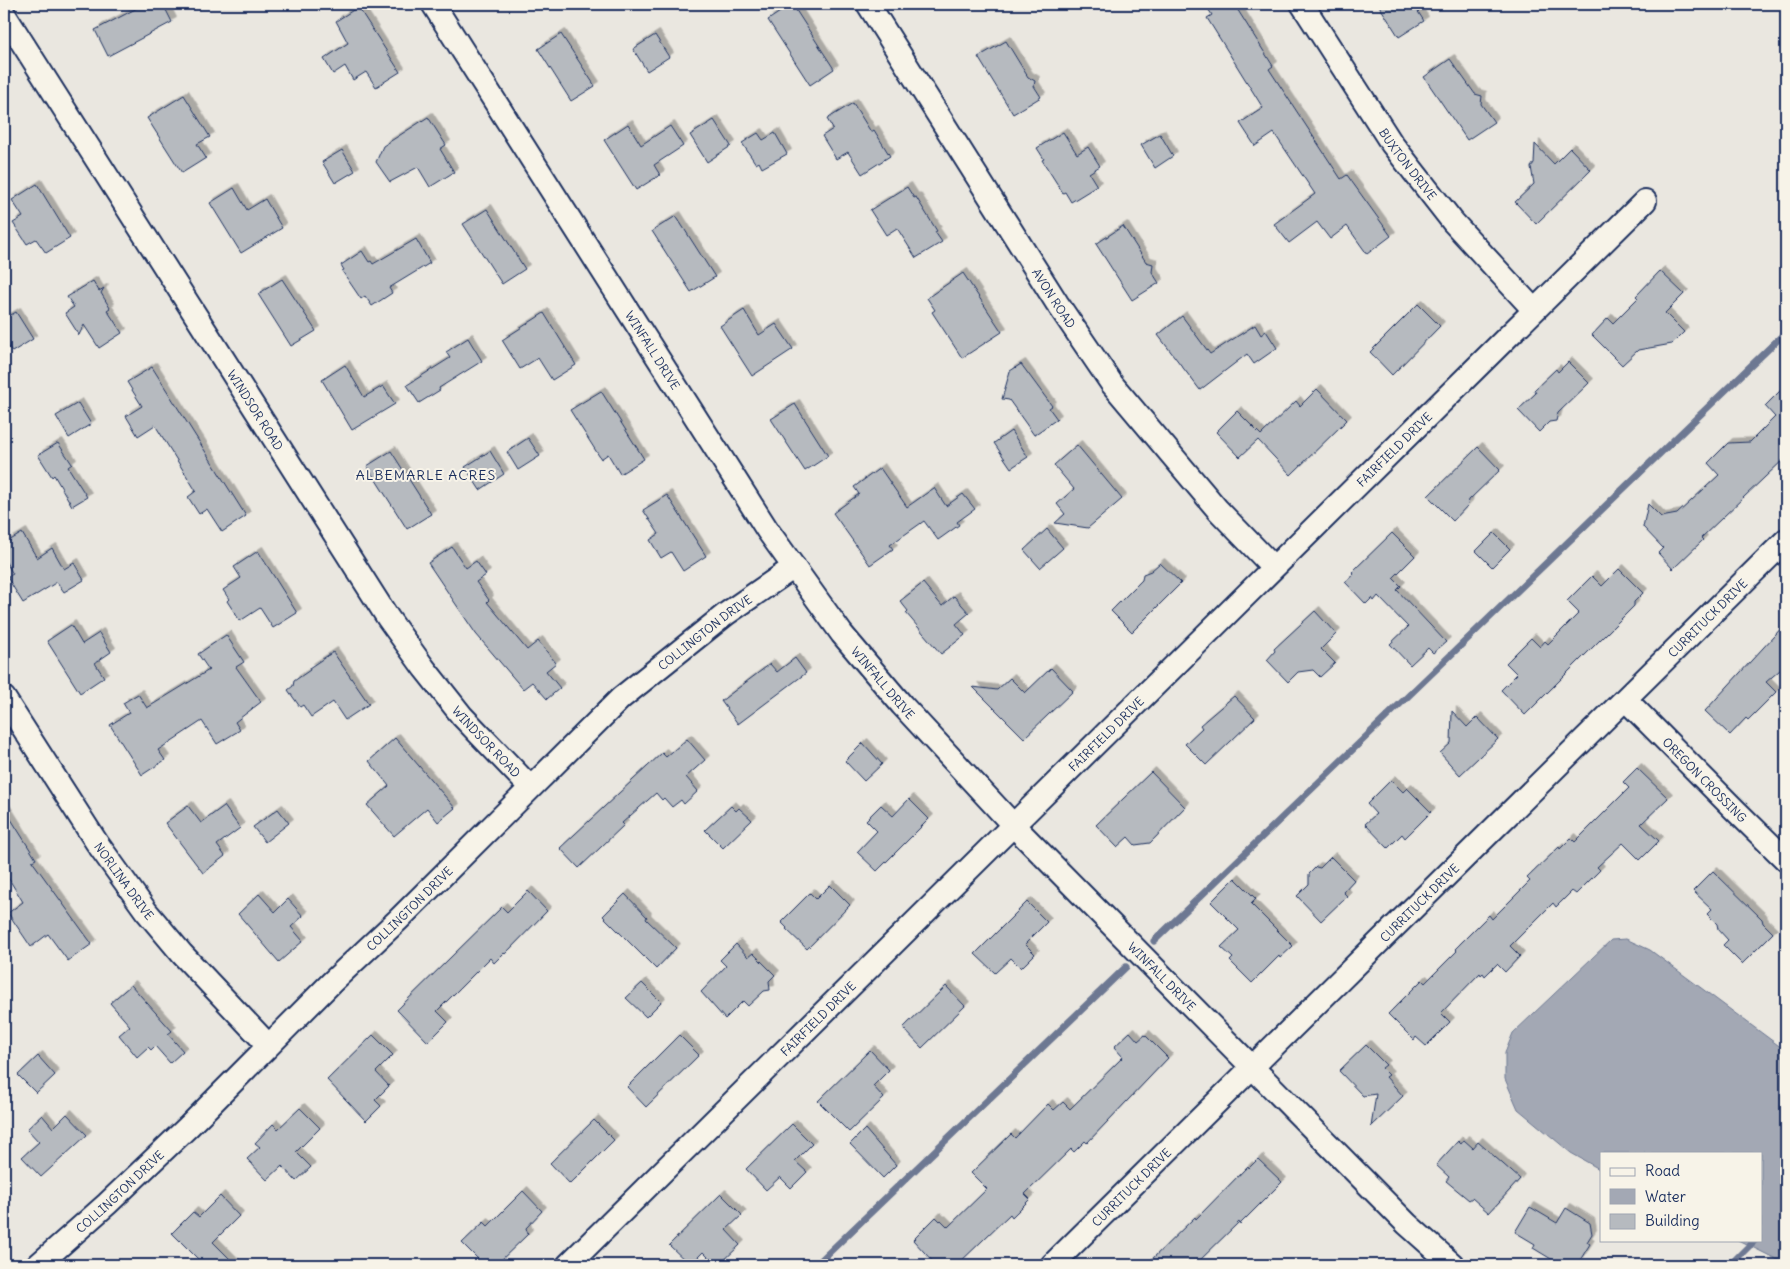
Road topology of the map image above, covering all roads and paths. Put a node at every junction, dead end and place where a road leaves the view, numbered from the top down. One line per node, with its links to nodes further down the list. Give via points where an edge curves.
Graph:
1 (433, 4): 8 (street, WINFALL DRIVE, via 768,532)
2 (868, 4): 9 (street, AVON ROAD, via 1057,304 1112,384 1218,510)
3 (1302, 4): 6 (street, BUXTON DRIVE, via 1392,144 1453,222)
4 (4, 14): 12 (street, WINDSOR ROAD, via 388,618 462,716)
5 (1645, 201): 6 (street, FAIRFIELD DRIVE)
6 (1534, 310): 9 (street, FAIRFIELD DRIVE)
7 (1786, 540): 11 (street, CURRITUCK DRIVE)
8 (794, 567): 12 (street, COLLINGTON DRIVE, via 726,614 621,698); 13 (street, WINFALL DRIVE, via 842,634 902,705)
9 (1273, 567): 13 (street, FAIRFIELD DRIVE)
10 (4, 698): 15 (street, NORLINA DRIVE, via 97,843 146,911 194,968)
11 (1626, 700): 14 (street, OREGON CROSSING); 16 (street, CURRITUCK DRIVE)
12 (530, 788): 15 (street, COLLINGTON DRIVE)
13 (1014, 826): 16 (street, WINFALL DRIVE); 18 (street, FAIRFIELD DRIVE)
14 (1786, 860)
15 (268, 1045): 17 (street, COLLINGTON DRIVE, via 189,1126)
16 (1253, 1068): 19 (street, CURRITUCK DRIVE); 20 (street, WINFALL DRIVE, via 1407,1224)
17 (38, 1265)
18 (568, 1265)
19 (1052, 1265)
20 (1453, 1265)

